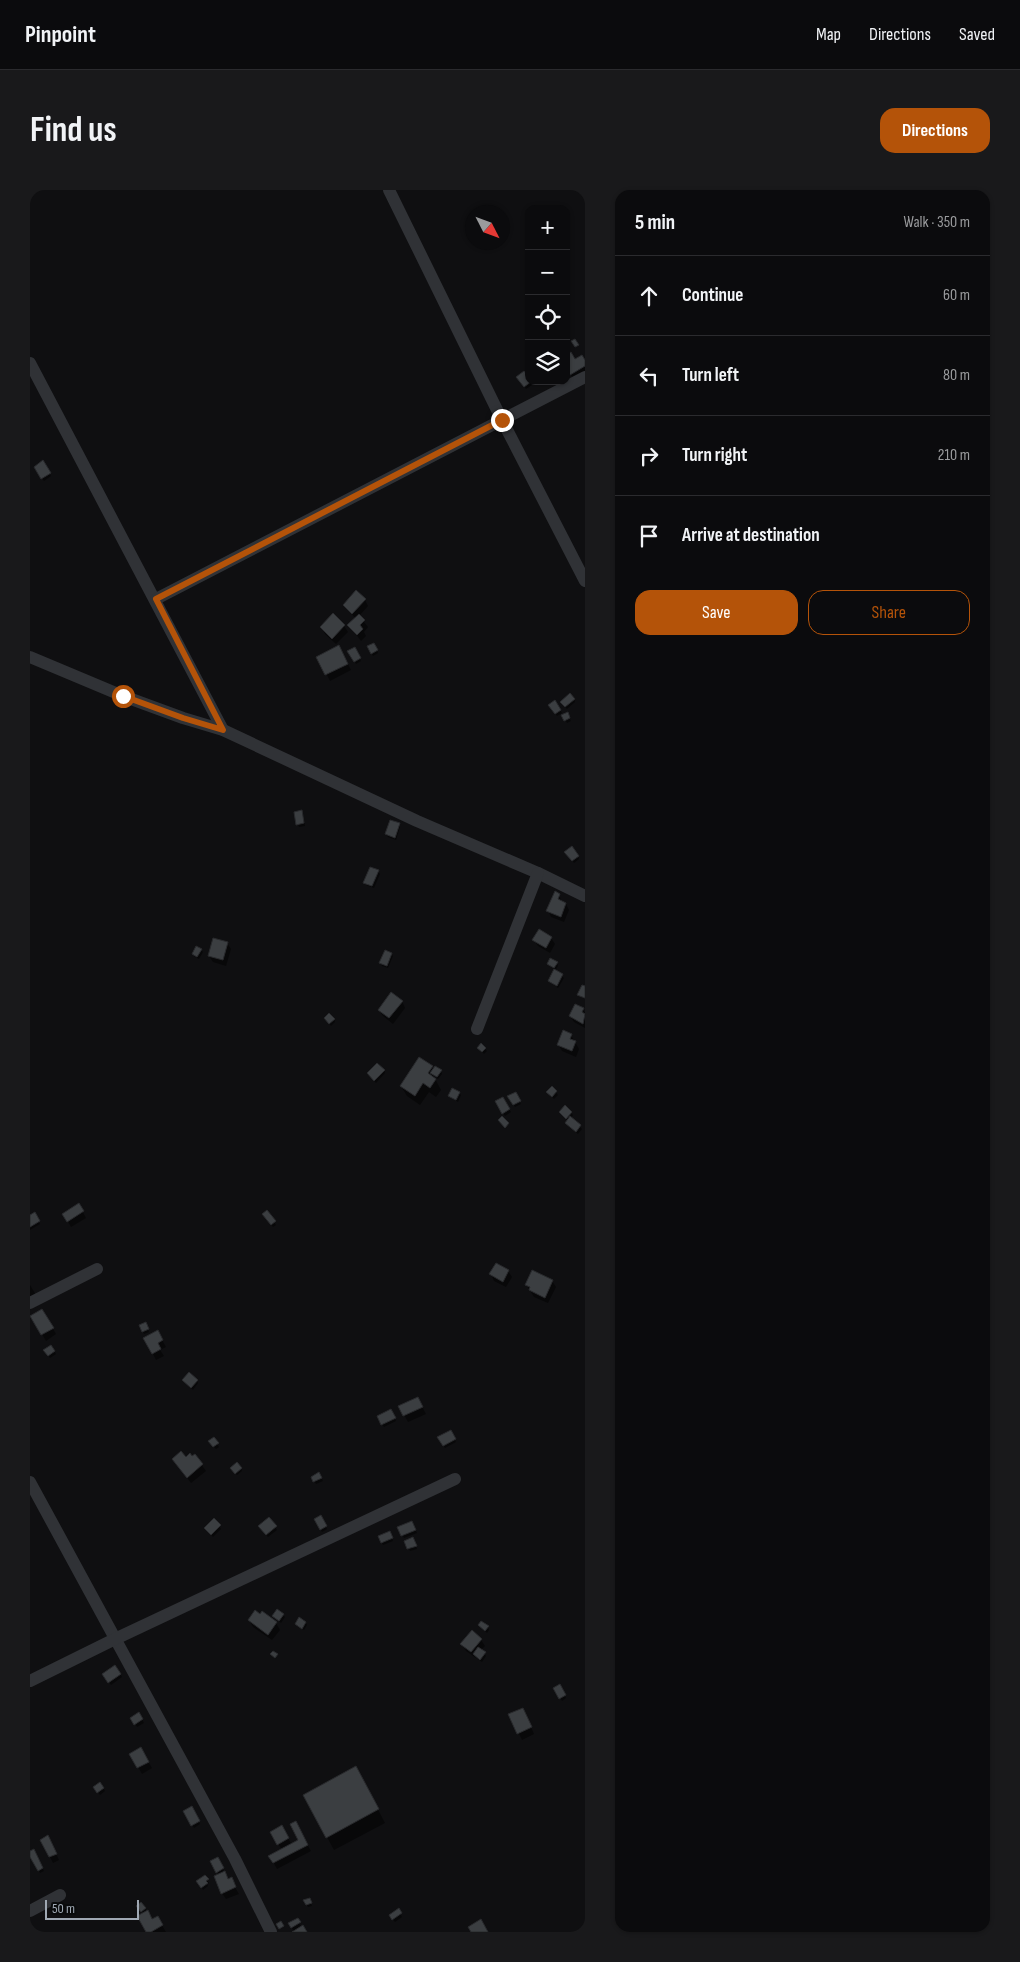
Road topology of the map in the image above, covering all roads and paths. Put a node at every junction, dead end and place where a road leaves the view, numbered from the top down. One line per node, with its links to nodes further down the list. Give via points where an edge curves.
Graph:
1 (389, 190): 4 (street)
2 (30, 363): 6 (street)
3 (585, 377): 4 (street)
4 (502, 420): 5 (street); 6 (street)
5 (585, 581)
6 (156, 599): 8 (street)
7 (30, 657): 8 (street, via 123,696)
8 (223, 730): 9 (street, via 417,822)
9 (538, 873): 10 (street); 11 (street)
10 (585, 896)
11 (477, 1028)
12 (96, 1269): 13 (street)
13 (30, 1303)
14 (455, 1479): 16 (street)
15 (30, 1482): 16 (street)
16 (115, 1639): 17 (street); 20 (street, via 235,1859)
17 (30, 1681)
18 (60, 1895): 19 (street)
19 (30, 1911)
20 (271, 1932)

